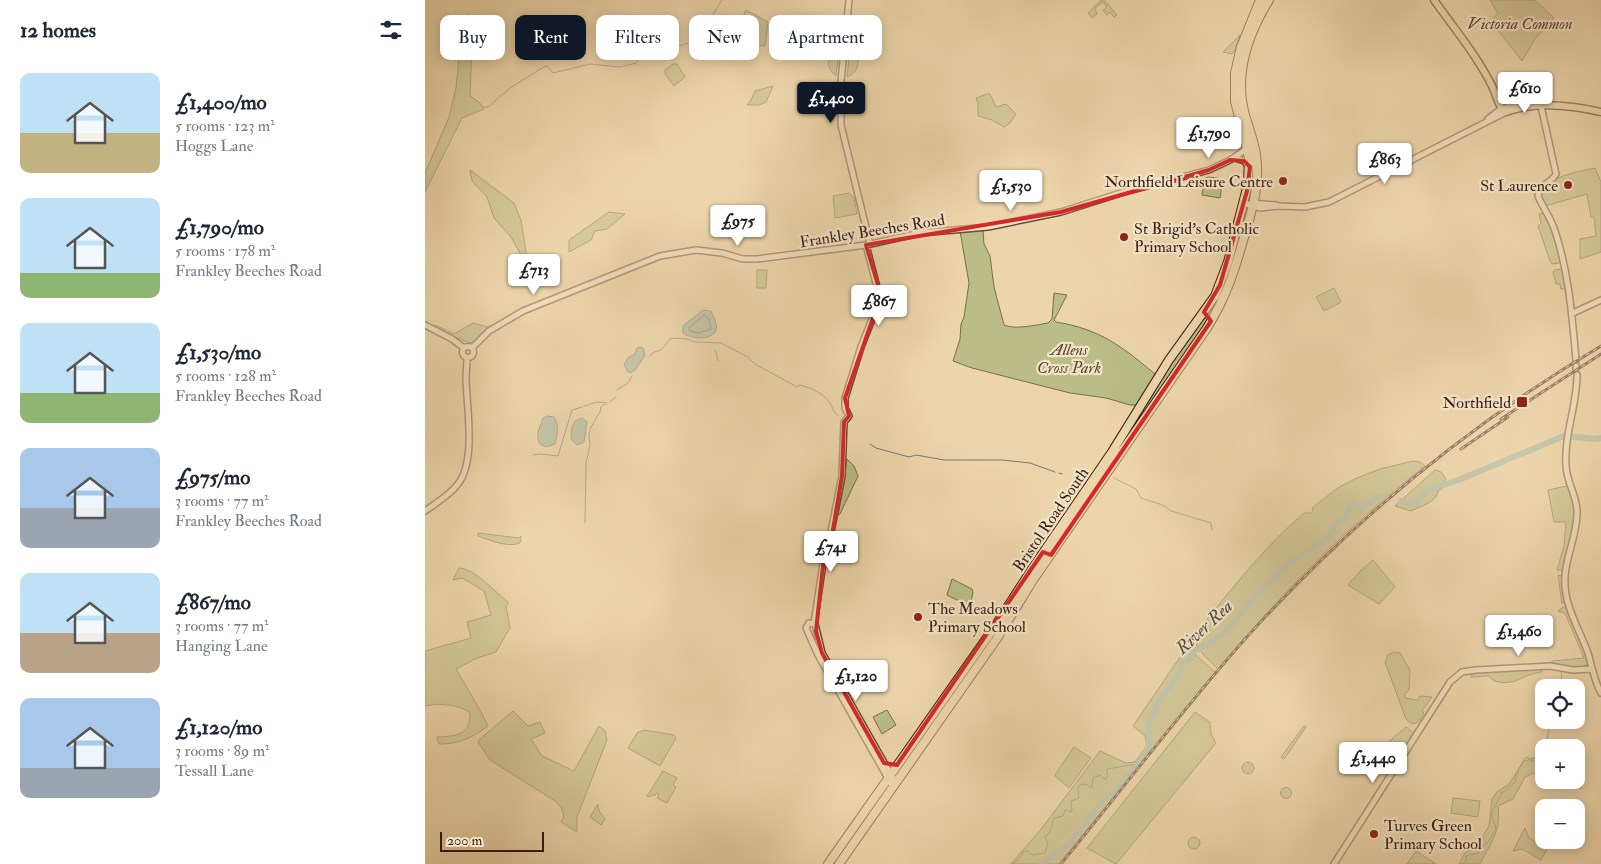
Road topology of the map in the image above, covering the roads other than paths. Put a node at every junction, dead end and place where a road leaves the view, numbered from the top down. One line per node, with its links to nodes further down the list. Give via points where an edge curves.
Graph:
1 (849, 0): 15 (street, via 840,88 841,125)
2 (1261, 0): 5 (highway, via 1247,29)
3 (1269, 0): 5 (highway)
4 (1434, 0): 7 (main road, via 1475,58)
5 (1239, 61): 9 (highway, via 1242,101); 10 (highway, via 1235,101)
6 (1541, 106): 7 (main road, via 1523,104); 8 (main road, via 1570,106); 19 (street, via 1556,176 1539,190 1539,196 1555,231)
7 (1505, 109): 14 (street, via 1329,202 1305,207)
8 (1601, 112)
9 (1255, 147): 10 (street, Frankley Beeches Road); 13 (highway)
10 (1247, 152): 11 (street, Frankley Beeches Road); 12 (street, Frankley Beeches Road); 13 (highway)
11 (1238, 159): 12 (street, Frankley Beeches Road); 13 (street)
12 (1231, 160): 15 (street, Frankley Beeches Road, via 1209,170 1061,212 988,227 920,233)
13 (1253, 167): 14 (highway, Bristol Road South)
14 (1250, 204): 17 (highway, Bristol Road South, via 1220,285); 18 (highway, Bristol Road South, via 1229,288)
15 (868, 245): 24 (street, Frankley Beeches Road, via 757,259 702,251 660,256 523,311 489,330); 32 (street, via 879,288 878,304 845,398 849,416 844,422 842,476 831,542 824,557)
16 (1601, 300): 19 (street)
17 (1208, 307): 18 (highway); 20 (highway, Bristol Road South)
18 (1216, 312): 21 (highway, Bristol Road South)
19 (1573, 313): 26 (street)
20 (1201, 315): 21 (highway); 28 (highway, Bristol Road South)
21 (1211, 321): 29 (highway, Bristol Road South)
22 (425, 325): 23 (street)
23 (463, 348): 24 (street); 25 (street)
24 (472, 348): 25 (street, via 473,354)
25 (467, 357): 30 (street, via 467,463 457,486)
26 (1576, 365)
27 (1577, 375): 35 (street, via 1566,466 1577,511 1576,531 1565,576 1565,591)
28 (1137, 411): 29 (highway); 31 (highway, Bristol Road South)
29 (1146, 416): 31 (highway, Bristol Road South)
30 (425, 511)
31 (1047, 554): 37 (highway, Bristol Road South, via 999,637); 38 (highway, Bristol Road South)
32 (814, 623): 33 (street); 34 (street, via 806,625)
33 (816, 631): 34 (street); 39 (street, via 822,653)
34 (809, 632): 41 (street, via 817,655)
35 (1592, 669): 36 (street); 46 (street, via 1516,667 1462,672 1456,676)
36 (1601, 692)
37 (930, 734): 38 (highway, via 924,732); 41 (highway, Bristol Road South)
38 (914, 742): 40 (highway, Bristol Road South)
39 (884, 763): 40 (street); 41 (street)
40 (897, 765): 41 (highway, Bristol Road South)
41 (892, 780): 42 (highway, Bristol Road South); 43 (highway, Bristol Road South)
42 (861, 833): 43 (highway, via 856,831); 45 (highway, Bristol Road South)
43 (844, 841): 44 (highway, Bristol Road South)
44 (828, 864)
45 (839, 864)
46 (1334, 864)

